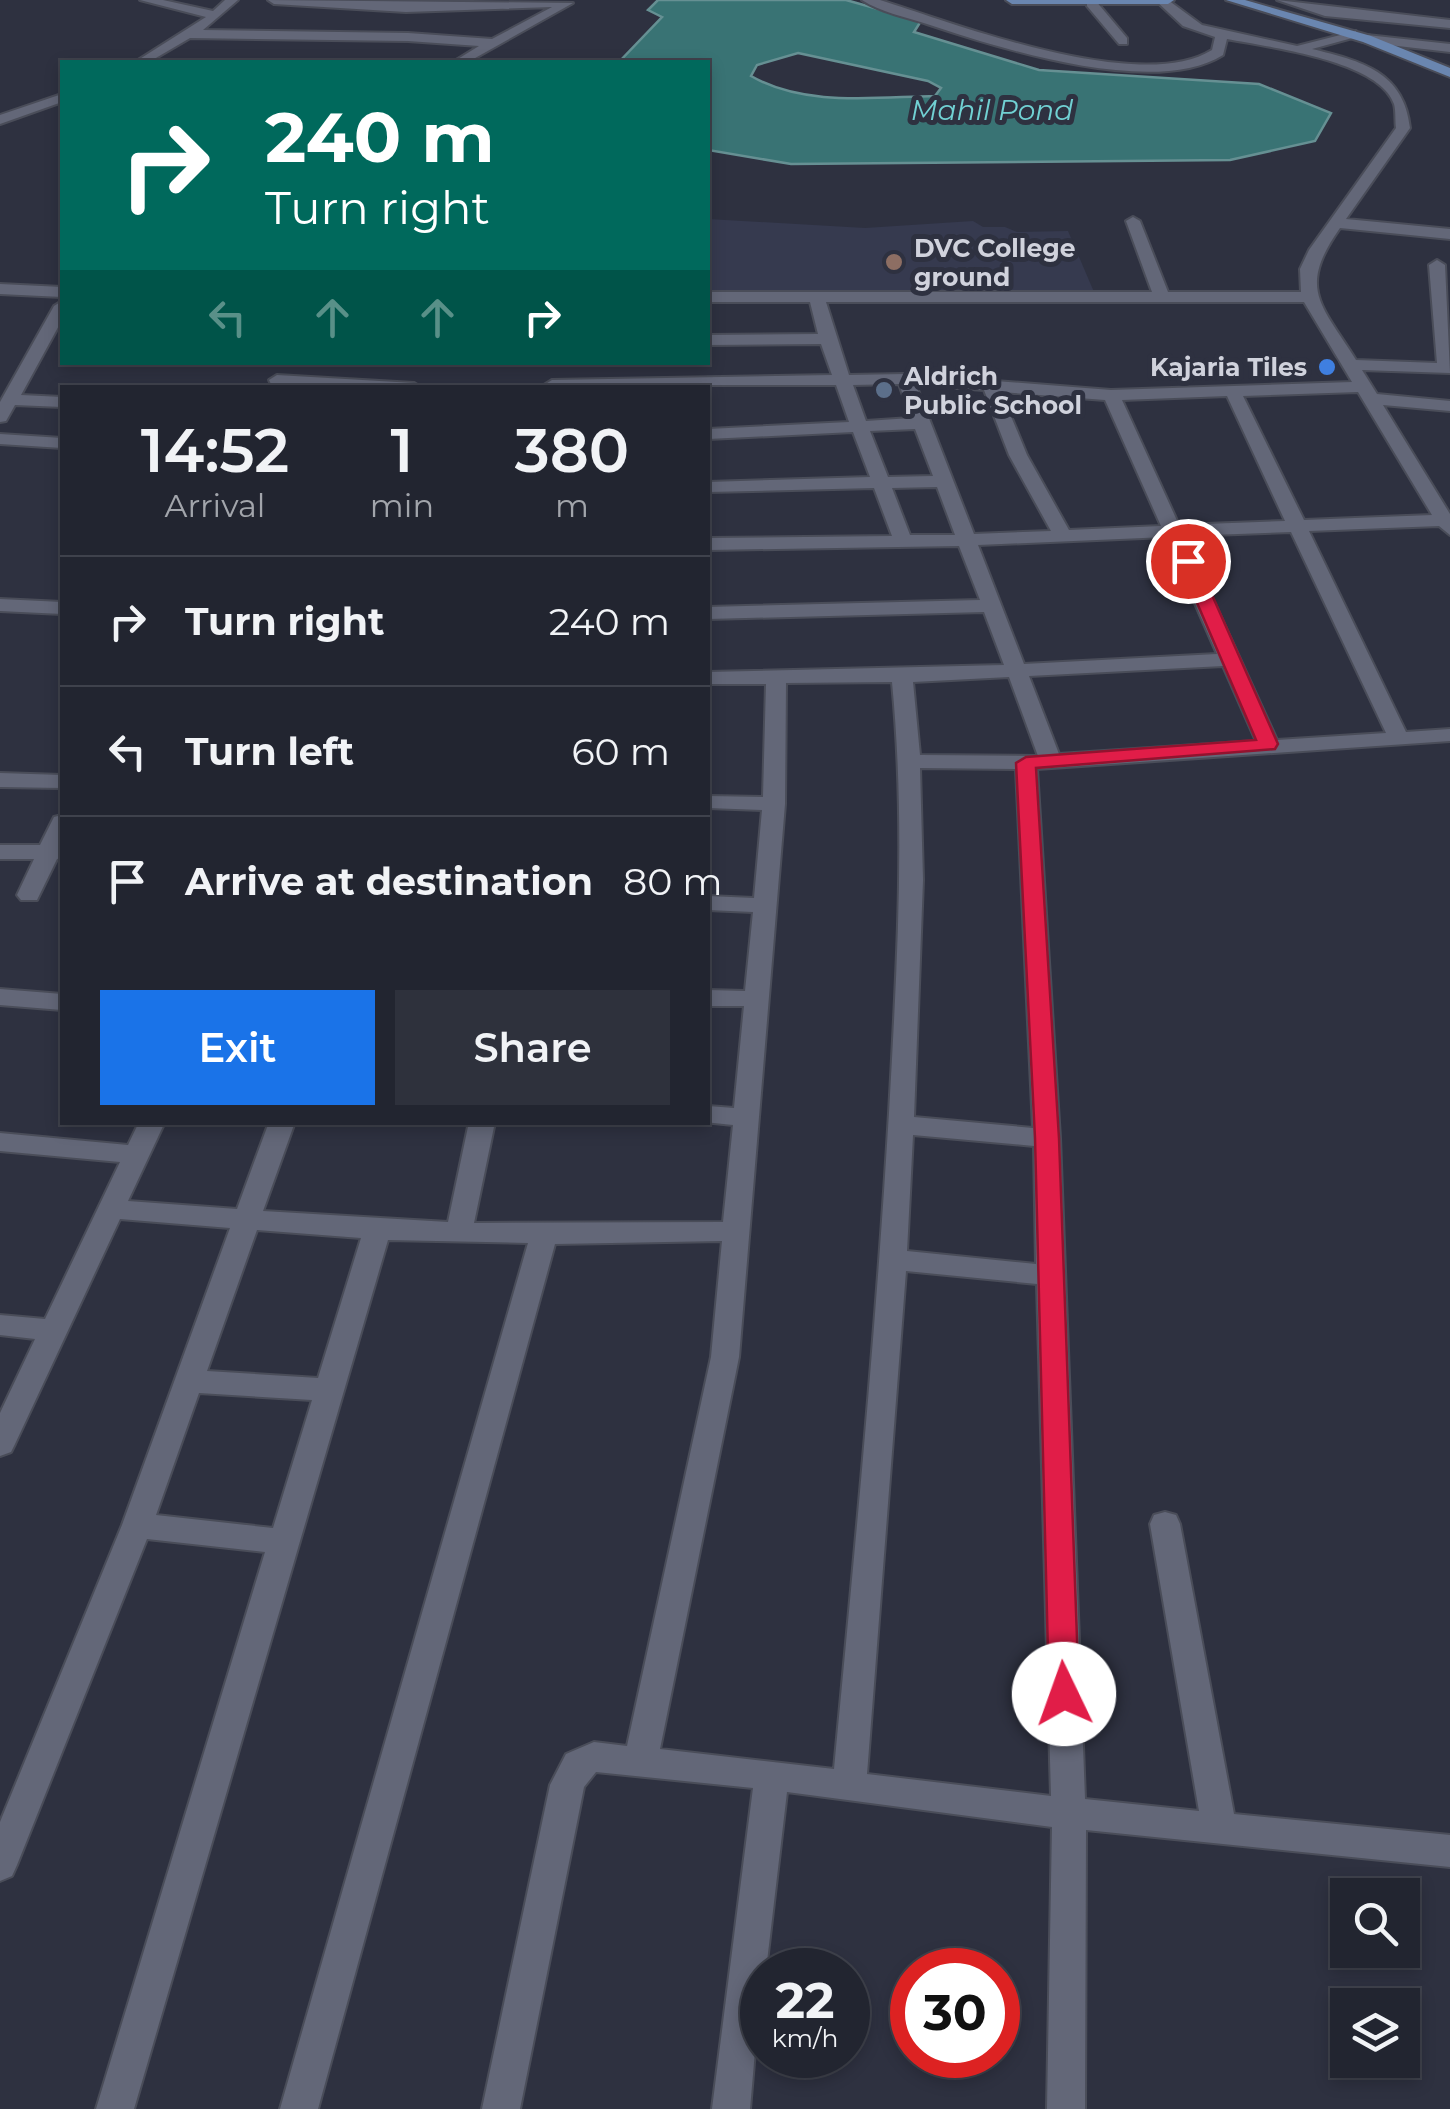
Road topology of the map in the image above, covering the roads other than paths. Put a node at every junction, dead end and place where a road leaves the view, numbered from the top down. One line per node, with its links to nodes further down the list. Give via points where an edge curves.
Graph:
1 (146, 0): 13 (street)
2 (232, 0): 13 (street)
3 (274, 0): 12 (street)
4 (868, 0): 17 (street, via 1028,54 1096,64 1193,63 1218,52)
5 (1015, 0): 6 (main road); 11 (main road)
6 (1032, 0)
7 (1163, 0): 11 (main road); 17 (street, via 1193,26)
8 (1232, 0): 16 (main road)
9 (1283, 0): 14 (street, via 1325,12)
10 (572, 2): 12 (street); 20 (street)
11 (1090, 2): 19 (street)
12 (401, 4)
13 (216, 15): 15 (street)
14 (1450, 24)
15 (189, 34): 20 (street); 23 (street)
16 (1352, 34): 18 (main road); 22 (street)
17 (1222, 35): 22 (street)
18 (1367, 40): 21 (street); 25 (main road)
19 (1123, 41)
20 (492, 44): 24 (street)
21 (1450, 48)
22 (1299, 49): 30 (street, via 1376,76 1406,110 1403,128)
23 (145, 60)
24 (464, 60)
25 (1450, 74)
26 (60, 99): 28 (street)
27 (60, 117): 28 (street)
28 (2, 119)
29 (1133, 221): 38 (street)
30 (1338, 223): 31 (street); 36 (street, via 1308,269)
31 (1450, 234)
32 (1436, 266): 43 (street)
33 (0, 290): 34 (street)
34 (60, 292)
35 (818, 296): 37 (street); 38 (street); 40 (street)
36 (1310, 296): 38 (street); 42 (street)
37 (710, 297)
38 (1162, 297)
39 (60, 310): 53 (street)
40 (828, 338): 41 (street); 44 (street)
41 (710, 340)
42 (1352, 364): 43 (street); 51 (street)
43 (1448, 368)
44 (845, 379): 45 (street); 48 (street); 58 (street)
45 (906, 379): 49 (street); 57 (street)
46 (274, 384): 47 (street)
47 (309, 385)
48 (594, 385)
49 (990, 385): 52 (street); 68 (street, via 1018,455)
50 (1232, 392): 51 (street); 52 (street); 65 (street)
51 (1369, 393): 55 (street); 66 (street)
52 (1110, 394): 67 (street)
53 (12, 400): 54 (street); 56 (street)
54 (60, 402)
55 (1450, 406)
56 (0, 417)
57 (922, 423): 58 (street); 62 (street)
58 (862, 424): 59 (street); 63 (street)
59 (710, 434)
60 (0, 439): 61 (street)
61 (60, 444)
62 (944, 481): 63 (street); 69 (street)
63 (878, 483): 64 (street); 70 (street)
64 (710, 487)
65 (1294, 524): 66 (street); 67 (street); 82 (street)
66 (1447, 525)
67 (1174, 528): 68 (street); 76 (street)
68 (1062, 534): 69 (street)
69 (966, 540): 70 (street); 73 (street)
70 (902, 541): 71 (street)
71 (710, 544)
72 (0, 606): 74 (street)
73 (989, 606): 75 (street); 77 (street)
74 (60, 608)
75 (710, 614)
76 (1231, 660): 77 (street); 83 (street)
77 (1015, 670): 78 (street); 85 (street)
78 (902, 676): 80 (street); 84 (street)
79 (710, 678): 80 (street)
80 (776, 678): 89 (street)
81 (1450, 735): 82 (street)
82 (1398, 738): 83 (street)
83 (1268, 744): 85 (street)
84 (912, 761): 85 (street); 104 (street)
85 (1038, 762): 105 (street)
86 (0, 780): 87 (street)
87 (60, 782)
88 (710, 802): 89 (street)
89 (774, 804): 94 (street)
90 (0, 852): 91 (street)
91 (56, 852): 92 (street)
92 (30, 895)
93 (710, 903): 94 (street)
94 (766, 905): 97 (street)
95 (0, 996): 98 (street)
96 (710, 998): 97 (street)
97 (758, 999): 100 (street)
98 (60, 1002)
99 (710, 1116): 100 (street)
100 (749, 1116): 111 (street)
101 (151, 1125): 107 (street)
102 (281, 1125): 109 (street)
103 (481, 1125): 112 (street)
104 (901, 1125): 105 (street); 114 (street)
105 (1047, 1138): 115 (street)
106 (0, 1142): 107 (street)
107 (138, 1155): 108 (street)
108 (112, 1210): 109 (street); 117 (street)
109 (246, 1222): 110 (street); 118 (street)
110 (377, 1230): 112 (street); 119 (street)
111 (739, 1231): 113 (street); 124 (street, via 725,1357)
112 (459, 1232): 113 (street)
113 (544, 1234): 132 (street)
114 (894, 1260): 115 (street); 126 (street)
115 (1050, 1275): 127 (street)
116 (0, 1325): 117 (street)
117 (54, 1331): 120 (street)
118 (188, 1381): 119 (street); 122 (street)
119 (329, 1390): 123 (street)
120 (0, 1444)
121 (1165, 1524): 128 (street)
122 (137, 1525): 123 (street); 130 (street)
123 (287, 1542): 131 (street)
124 (641, 1760): 125 (street); 133 (street, via 594,1757 578,1764 567,1785)
125 (772, 1776): 126 (street); 134 (street)
126 (849, 1786): 127 (street)
127 (1069, 1812): 128 (street); 135 (street)
128 (1219, 1828): 129 (street)
129 (1450, 1851)
130 (0, 1865)
131 (114, 2109)
132 (298, 2109)
133 (501, 2109)
134 (731, 2109)
135 (1066, 2109)

